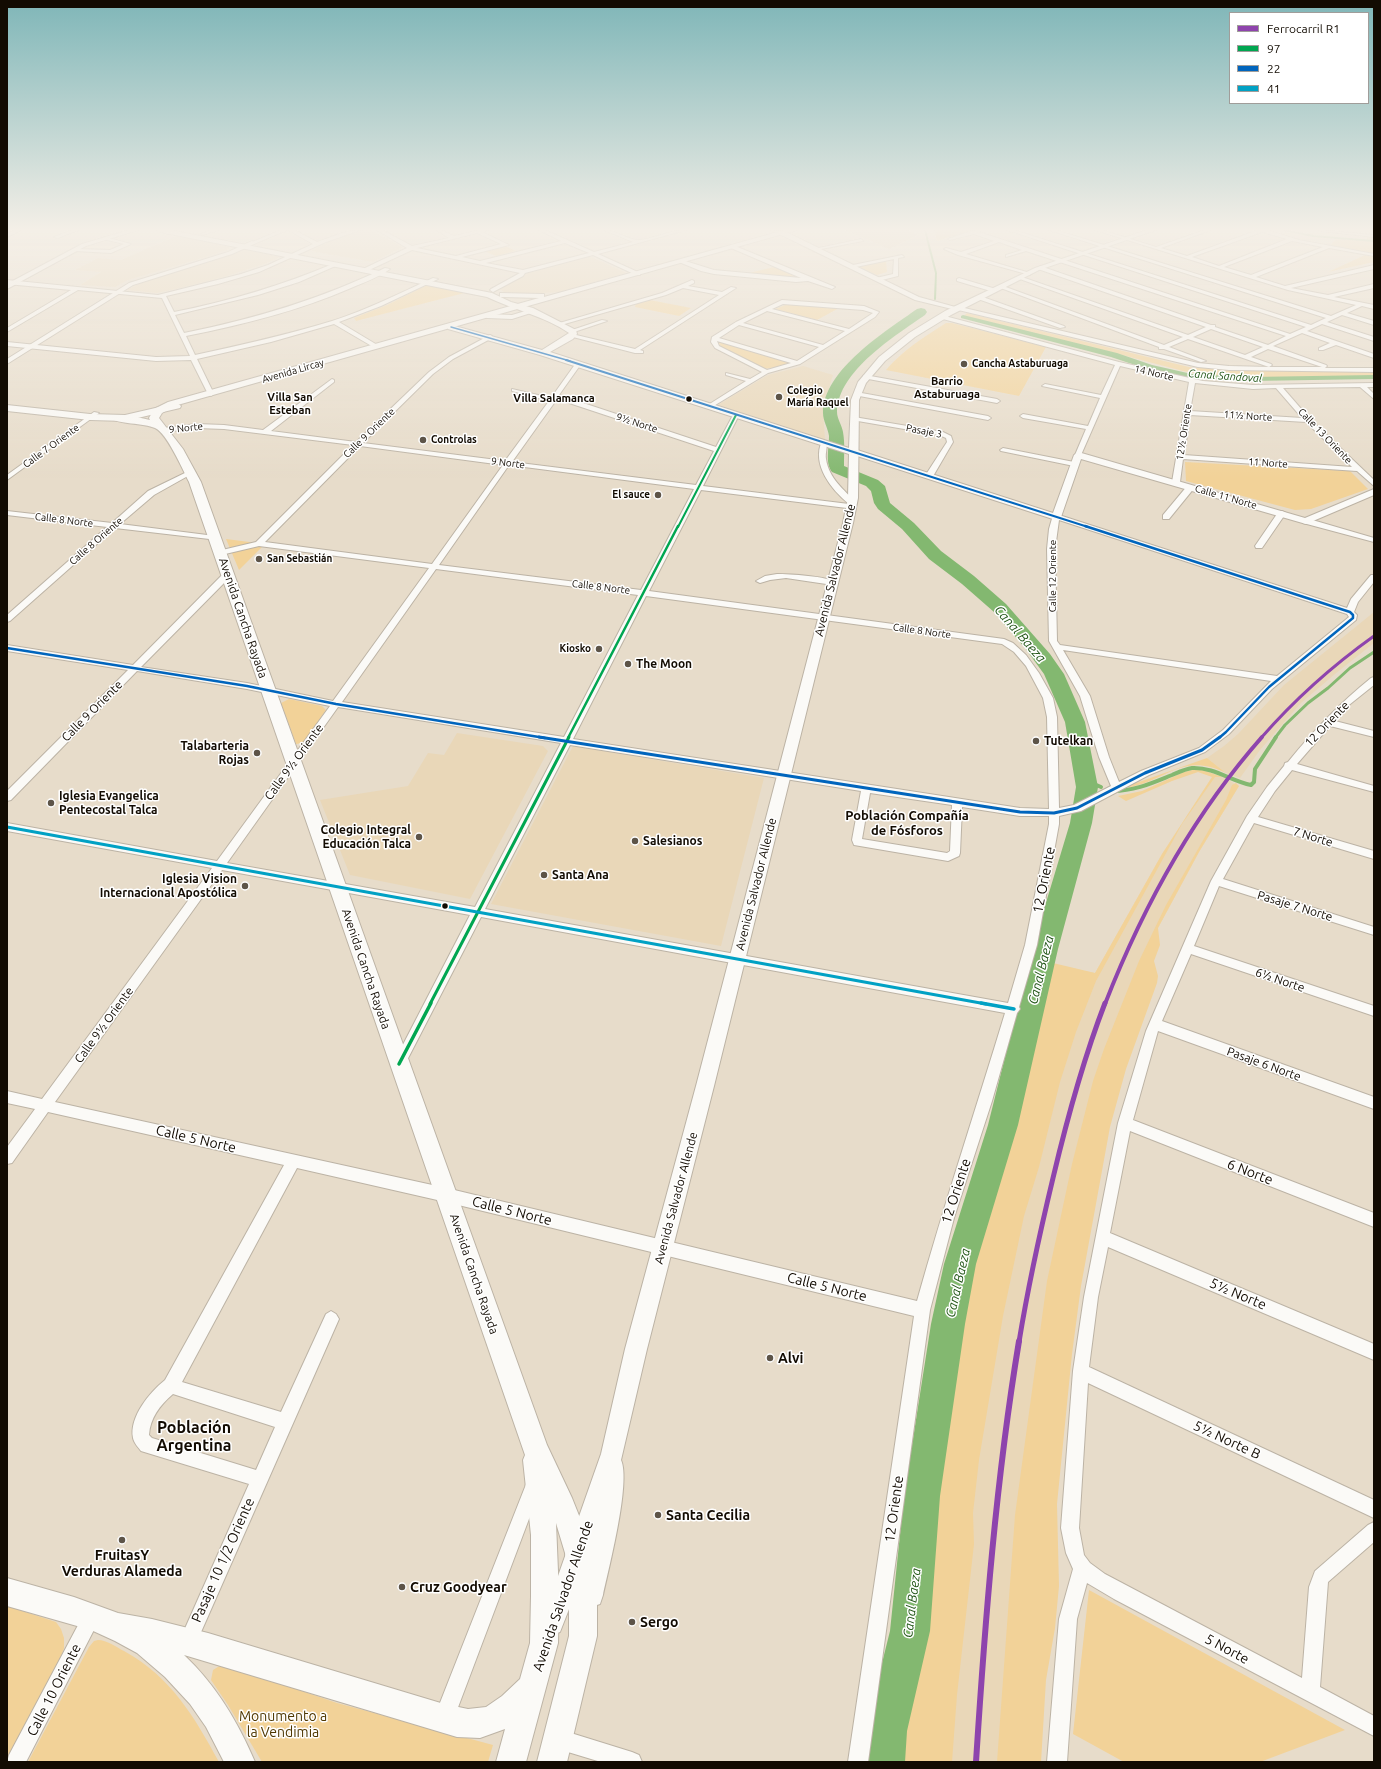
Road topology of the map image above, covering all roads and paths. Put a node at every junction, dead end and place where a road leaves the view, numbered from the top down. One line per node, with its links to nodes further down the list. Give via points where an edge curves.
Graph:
1 (36, 313): 43 (street)
2 (85, 313): 56 (street)
3 (179, 313): 25 (street)
4 (278, 313): 47 (street)
5 (359, 313): 34 (street)
6 (484, 313): 31 (main road)
7 (500, 313): 27 (main road, Avenida Lircay)
8 (527, 313): 27 (street, Avenida Lircay, via 512,317)
9 (535, 313): 38 (main road)
10 (599, 313): 38 (street)
11 (694, 313): 62 (street)
12 (758, 313): 36 (street)
13 (779, 313): 44 (street)
14 (876, 313): 44 (street)
15 (948, 313): 28 (main road)
16 (975, 313): 55 (street)
17 (1020, 313): 55 (street)
18 (1065, 313): 60 (street)
19 (1118, 313): 50 (street)
20 (1169, 313): 41 (street)
21 (1217, 313): 29 (street)
22 (1266, 313): 42 (street)
23 (1313, 313): 30 (street)
24 (1342, 313): 30 (street); 37 (street)
25 (172, 314): 47 (street)
26 (1240, 315): 29 (street)
27 (487, 316): 31 (main road, Avenida Lircay)
28 (941, 317): 72 (street, 14 Norte); 79 (main road, via 895,348)
29 (1233, 318): 33 (street); 48 (street)
30 (1331, 318): 35 (street)
31 (475, 320): 40 (main road, Avenida Lircay)
32 (604, 321): 46 (street)
33 (1226, 321)
34 (335, 322): 58 (street); 68 (street, via 269,341)
35 (1322, 322): 42 (street); 52 (street)
36 (738, 323): 51 (street); 59 (street)
37 (1374, 323)
38 (559, 324): 46 (main road)
39 (1218, 324): 41 (street)
40 (451, 326): 49 (main road); 58 (main road, Avenida Lircay)
41 (1211, 327): 50 (street); 57 (street)
42 (1311, 327): 45 (street)
43 (7, 330)
44 (850, 331): 59 (street)
45 (1302, 331): 48 (street); 53 (street)
46 (572, 333): 62 (street); 63 (main road)
47 (182, 335): 68 (street)
48 (1290, 336): 57 (street)
49 (490, 337): 63 (main road); 109 (street, Calle 9 Oriente, via 458,353 438,367)
50 (1188, 337): 60 (street); 67 (street)
51 (714, 338): 70 (street); 77 (street, via 718,347)
52 (1374, 339)
53 (1335, 343): 61 (street); 66 (street)
54 (7, 344): 56 (street)
55 (1110, 345): 65 (street)
56 (32, 346): 68 (street, via 150,358); 69 (street)
57 (1268, 346): 67 (street); 75 (street)
58 (377, 347): 88 (main road, Avenida Lircay)
59 (824, 347): 70 (street)
60 (1164, 347): 65 (street); 73 (street)
61 (1321, 349)
62 (635, 351): 64 (street)
63 (543, 353): 71 (main road)
64 (645, 353)
65 (1148, 354): 73 (street, via 1189,364)
66 (1374, 356)
67 (1245, 357): 74 (street)
68 (192, 358): 88 (street)
69 (7, 362)
70 (798, 363): 77 (street)
71 (578, 364): 92 (street, Calle 9½ Oriente); 95 (main road)
72 (1118, 364): 82 (street, 14 Norte); 90 (street, Calle 12 Oriente)
73 (1220, 367): 74 (street)
74 (1277, 368): 75 (street)
75 (1334, 369): 76 (street)
76 (1374, 370)
77 (766, 372): 81 (street)
78 (728, 374): 81 (street)
79 (865, 377): 89 (main road); 93 (street)
80 (332, 381): 107 (street)
81 (751, 381): 95 (street)
82 (1192, 381): 86 (street, 14 Norte, via 1235,386); 97 (street, 12½ Oriente)
83 (1361, 385): 84 (street, 14 Norte); 86 (street, 14 Norte); 91 (street)
84 (1374, 385)
85 (1044, 386): 90 (street)
86 (1277, 386): 104 (street, Calle 13 Oriente)
87 (514, 390): 92 (street, 9½ Norte)
88 (211, 394): 94 (main road, Avenida Lircay)
89 (856, 394): 102 (street); 103 (main road, Avenida Salvador Allende)
90 (1104, 397): 106 (street, Calle 12 Oriente)
91 (1374, 397)
92 (554, 398): 110 (street, 9½ Norte); 115 (street, Calle 9½ Oriente)
93 (997, 401)
94 (174, 405): 99 (main road); 105 (main road); 105 (main road)
95 (710, 406): 100 (main road)
96 (7, 408): 98 (main road)
97 (1187, 413): 104 (street, 11½ Norte); 113 (street, 12½ Oriente)
98 (93, 415): 99 (main road); 119 (street, Calle 7 Oriente)
99 (118, 415): 105 (main road); 105 (main road, via 139,416)
100 (736, 415): 108 (main road); 110 (street)
101 (1023, 416): 106 (street)
102 (988, 418)
103 (854, 419): 112 (main road, Avenida Salvador Allende); 118 (street, Pasaje 3, via 941,433 949,437 950,442)
104 (1308, 420): 116 (street, Calle 13 Oriente)
105 (160, 422): 107 (street, 9 Norte); 117 (main road, Avenida Cancha Rayada)
106 (1089, 428): 114 (street, Calle 12 Oriente)
107 (265, 432): 109 (street, 9 Norte)
108 (828, 443): 112 (main road); 125 (street, via 822,450 825,469)
109 (358, 444): 115 (street, 9 Norte); 134 (street, Calle 9 Oriente)
110 (718, 450): 122 (street)
111 (1003, 450): 114 (street)
112 (854, 456): 118 (street); 125 (main road, Avenida Salvador Allende)
113 (1180, 457): 116 (street, 11 Norte); 120 (street, 12½ Oriente)
114 (1076, 460): 120 (street, Calle 11 Norte); 128 (street, Calle 12 Oriente)
115 (507, 462): 122 (street, 9 Norte); 137 (street, Calle 9½ Oriente)
116 (1356, 469): 121 (street, Calle 13 Oriente)
117 (191, 472): 131 (street, Calle 8 Oriente, via 157,489); 132 (main road, Avenida Cancha Rayada)
118 (929, 476): 128 (street)
119 (7, 478)
120 (1176, 482): 123 (street, Calle 11 Norte)
121 (1374, 484)
122 (699, 487): 125 (street, 9 Norte); 142 (street)
123 (1191, 487): 127 (street, Calle 11 Norte); 129 (street)
124 (1374, 492): 130 (street)
125 (852, 505): 141 (main road, Avenida Salvador Allende)
126 (7, 513): 131 (street, Calle 8 Norte)
127 (1282, 514): 130 (street, Calle 11 Norte); 135 (street)
128 (1056, 517): 143 (street); 147 (street, Calle 12 Oriente, via 1052,549 1054,641)
129 (1166, 517)
130 (1306, 520): 133 (street, Calle 11 Norte)
131 (114, 526): 132 (street, Calle 8 Norte); 145 (street, Calle 8 Oriente)
132 (216, 538): 136 (main road, Avenida Cancha Rayada)
133 (1374, 540)
134 (259, 544): 136 (street, Calle 8 Norte); 137 (street, Calle 8 Norte)
135 (1260, 546)
136 (221, 553): 138 (main road, Avenida Cancha Rayada)
137 (434, 566): 142 (street, Calle 8 Norte); 153 (street, Calle 9½ Oriente)
138 (228, 574): 149 (street, Calle 9 Oriente); 152 (main road, Avenida Cancha Rayada)
139 (1374, 577): 143 (street, via 1354,601)
140 (760, 581): 141 (street, via 769,577 781,577)
141 (833, 583): 144 (main road, Avenida Salvador Allende)
142 (644, 593): 144 (street, Calle 8 Norte); 156 (street)
143 (1351, 614): 150 (street, via 1353,618 1350,621)
144 (824, 617): 146 (street, Calle 8 Norte); 159 (main road, Avenida Salvador Allende)
145 (7, 618)
146 (1004, 642): 165 (street, 12 Oriente, via 1011,644 1020,652 1042,684 1049,702 1052,717)
147 (1057, 647): 150 (street); 160 (street, Calle 12 Oriente, via 1085,696)
148 (7, 648): 149 (street)
149 (134, 668): 152 (street); 163 (street, Calle 9 Oriente)
150 (1278, 679): 160 (street, via 1211,745)
151 (1374, 680): 154 (street, 12 Oriente)
152 (268, 690): 153 (street); 157 (main road, Avenida Cancha Rayada)
153 (336, 704): 156 (street); 157 (street, Calle 9½ Oriente)
154 (1328, 722): 155 (street); 158 (street, 12 Oriente)
155 (1374, 734)
156 (567, 741): 159 (street); 172 (street)
157 (293, 764): 169 (street, Calle 9½ Oriente); 171 (main road, Avenida Cancha Rayada)
158 (1288, 765): 162 (street); 166 (street, 12 Oriente)
159 (784, 776): 161 (street); 175 (main road, Avenida Salvador Allende)
160 (1116, 786): 165 (street, via 1077,808)
161 (866, 788): 164 (street); 164 (street, via 858,842 948,857 955,853)
162 (1374, 789)
163 (7, 797)
164 (957, 802): 165 (street, via 1020,812)
165 (1054, 813): 176 (street, 12 Oriente, via 1042,893)
166 (1251, 819): 168 (street, 7 Norte); 170 (street, 12 Oriente)
167 (7, 827): 169 (street)
168 (1374, 855)
169 (219, 866): 171 (street); 182 (street, Calle 9½ Oriente)
170 (1216, 881): 173 (street, Pasaje 7 Norte); 174 (street, 12 Oriente)
171 (337, 887): 172 (street); 179 (main road, Avenida Cancha Rayada)
172 (478, 912): 175 (street); 179 (street)
173 (1374, 931)
174 (1187, 948): 177 (street, 6½ Norte); 178 (street, 12 Oriente)
175 (737, 959): 176 (street); 189 (main road, Avenida Salvador Allende)
176 (1014, 1009): 190 (street, 12 Oriente, via 947,1218)
177 (1374, 1011)
178 (1155, 1024): 181 (street, Pasaje 6 Norte); 183 (street, 12 Oriente)
179 (399, 1064): 186 (main road, Avenida Cancha Rayada)
180 (7, 1097): 182 (street, Calle 5 Norte)
181 (1374, 1103)
182 (45, 1106): 184 (street, Calle 9½ Oriente); 185 (street, Calle 5 Norte)
183 (1125, 1123): 187 (street, 6 Norte); 188 (street, 12 Oriente)
184 (7, 1158)
185 (294, 1161): 186 (street, Calle 5 Norte); 194 (street)
186 (446, 1195): 189 (street, Calle 5 Norte); 196 (main road, Avenida Cancha Rayada)
187 (1374, 1220)
188 (1102, 1237): 192 (street, 5½ Norte); 193 (street, 12 Oriente)
189 (664, 1248): 190 (street, Calle 5 Norte); 197 (main road, Avenida Salvador Allende, via 636,1349)
190 (922, 1310): 218 (street, 12 Oriente)
191 (331, 1319): 195 (street, Pasaje 10 1/2 Oriente)
192 (1374, 1352)
193 (1081, 1370): 200 (street, 5½ Norte B); 203 (street, 12 Oriente, via 1070,1528 1071,1545 1075,1558)
194 (171, 1386): 195 (street); 199 (street, via 154,1401 141,1426 143,1442)
195 (286, 1422): 199 (street, Pasaje 10 1/2 Oriente)
196 (536, 1450): 198 (main road, Avenida Cancha Rayada); 202 (main road, Avenida Cancha Rayada, via 563,1507)
197 (612, 1454): 202 (main road, Avenida Salvador Allende); 206 (main road, Avenida Salvador Allende, via 612,1490)
198 (537, 1476): 208 (main road, Avenida Cancha Rayada, via 544,1535); 211 (street)
199 (259, 1479): 207 (street, Pasaje 10 1/2 Oriente)
200 (1374, 1509)
201 (1374, 1532): 210 (street, via 1321,1577 1318,1586)
202 (578, 1553): 206 (main road, Avenida Cancha Rayada, via 583,1588); 208 (main road, Avenida Salvador Allende)
203 (1082, 1568): 210 (street, 5 Norte, via 1120,1593); 219 (street, via 1068,1619)
204 (7, 1592): 205 (main road)
205 (102, 1622): 207 (main road); 214 (street, Calle 10 Oriente); 215 (main road, via 136,1637 164,1657 187,1679 208,1704)
206 (583, 1636): 213 (main road, Avenida Salvador Allende)
207 (188, 1642): 211 (main road)
208 (544, 1643): 209 (main road, Avenida Salvador Allende)
209 (532, 1687): 211 (main road, via 505,1712 485,1723 471,1724); 216 (main road, Avenida Salvador Allende)
210 (1310, 1692): 212 (street, 5 Norte)
211 (444, 1719)
212 (1374, 1726)
213 (555, 1751): 217 (street)
214 (16, 1762)
215 (240, 1762)
216 (511, 1762)
217 (632, 1762)
218 (858, 1762)
219 (1057, 1762)

